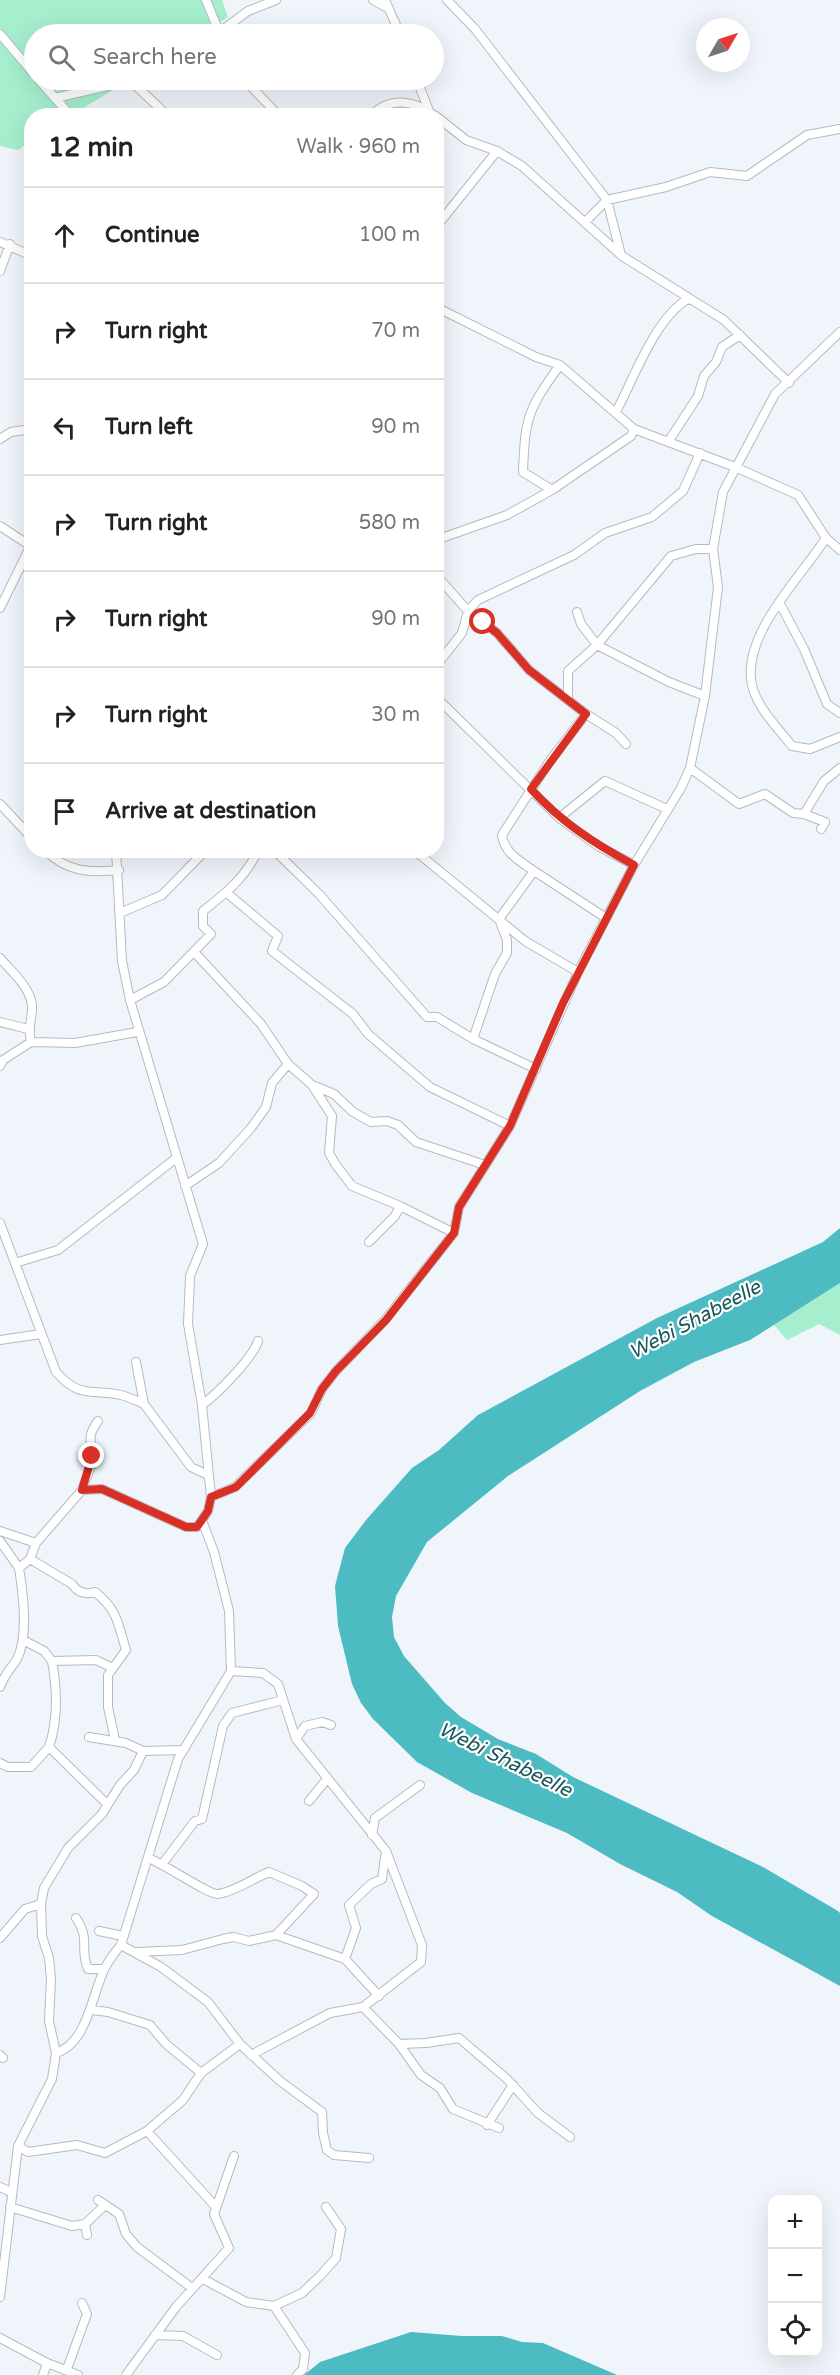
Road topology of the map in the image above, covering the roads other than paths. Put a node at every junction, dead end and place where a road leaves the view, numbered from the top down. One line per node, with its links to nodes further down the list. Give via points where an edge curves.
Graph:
1 (206, 0): 7 (street)
2 (276, 0): 8 (street, via 248,11)
3 (373, 0): 6 (street)
4 (385, 0): 6 (street)
5 (447, 0): 27 (street, via 475,29)
6 (391, 10): 9 (street)
7 (215, 24)
8 (232, 24)
9 (396, 24)
10 (0, 34): 11 (street)
11 (24, 62)
12 (48, 90): 17 (street)
13 (90, 90): 17 (street)
14 (143, 90): 19 (street)
15 (254, 90): 20 (street)
16 (422, 90): 23 (street)
17 (55, 98): 18 (street)
18 (64, 108)
19 (160, 108)
20 (271, 108)
21 (378, 108): 22 (street, via 393,102)
22 (420, 108)
23 (431, 108)
24 (444, 122): 26 (street, via 466,140)
25 (840, 129): 27 (street, via 807,135 747,176 710,172)
26 (497, 151): 28 (street); 29 (street, via 522,166)
27 (607, 200): 29 (street); 33 (street)
28 (444, 217)
29 (585, 222): 33 (street)
30 (0, 242): 31 (street)
31 (10, 244): 32 (street); 34 (street)
32 (24, 252)
33 (622, 256): 35 (street)
34 (0, 271)
35 (688, 299): 38 (street, via 724,320); 41 (street, via 668,316)
36 (444, 311): 39 (street)
37 (840, 332): 40 (street)
38 (740, 335): 40 (street); 45 (street, via 722,347 704,376 698,396)
39 (560, 365): 41 (street); 48 (street, via 526,420 523,472)
40 (789, 383): 47 (street, via 775,394)
41 (616, 412): 42 (street)
42 (634, 429): 45 (street); 48 (street, via 631,436)
43 (24, 430): 44 (street)
44 (0, 439)
45 (668, 442): 46 (street)
46 (700, 453): 47 (street); 59 (street, via 683,491 652,517 604,533 574,555 478,600)
47 (735, 467): 51 (street, via 798,495); 53 (street, via 723,492)
48 (552, 490): 50 (street, via 507,515)
49 (0, 526): 52 (street)
50 (444, 537)
51 (826, 538): 54 (street); 57 (street)
52 (24, 542)
53 (713, 549): 61 (street, via 671,556); 63 (street, via 718,587)
54 (840, 550)
55 (24, 561): 58 (street)
56 (444, 584): 59 (street)
57 (779, 602): 66 (street, via 827,704); 68 (street, via 754,649 751,680 758,696 792,746 810,749)
58 (0, 608)
59 (468, 610): 62 (street, via 462,633); 64 (street, via 497,633 529,670)
60 (577, 612): 61 (street)
61 (597, 645): 63 (street); 64 (street, via 568,671)
62 (444, 656)
63 (705, 696): 70 (street)
64 (568, 699): 67 (street)
65 (444, 705): 72 (street)
66 (840, 713)
67 (586, 714): 69 (street); 72 (street)
68 (840, 737)
69 (626, 744)
70 (690, 768): 74 (street); 75 (street, via 739,804 765,794 793,813)
71 (840, 768): 75 (street, via 824,781)
72 (531, 789): 76 (street); 87 (street, via 502,835 511,855)
73 (0, 804): 78 (street)
74 (667, 809): 76 (street, via 605,781); 85 (street)
75 (804, 814): 77 (street, via 825,822)
76 (559, 818): 85 (street, via 598,846)
77 (821, 829)
78 (24, 830)
79 (52, 858): 86 (street, via 73,870)
80 (117, 858): 86 (street)
81 (198, 858): 89 (street, via 162,895)
82 (255, 858): 88 (street)
83 (282, 858): 99 (street, via 427,1017 436,1017)
84 (424, 858): 91 (street)
85 (634, 865): 90 (street)
86 (119, 870): 89 (street)
87 (534, 871): 90 (street); 91 (street)
88 (227, 893): 92 (street, via 203,911 203,926 211,934); 105 (street, via 278,936 272,951 353,1014 400,1064 430,1087)
89 (120, 913): 95 (street, via 122,961)
90 (606, 918): 94 (street)
91 (499, 919): 94 (street, via 525,941); 99 (street, via 507,953 495,974)
92 (195, 953): 95 (street, via 164,982); 101 (street, via 261,1024)
93 (0, 958): 97 (street, via 28,993 32,1006)
94 (578, 972): 103 (street)
95 (130, 1000): 98 (street)
96 (0, 1022): 97 (street)
97 (28, 1029): 100 (street)
98 (137, 1032): 100 (street, via 75,1043); 106 (street)
99 (473, 1039): 103 (street)
100 (31, 1042): 102 (street)
101 (288, 1064): 104 (street); 108 (street, via 272,1083 266,1107 251,1128 219,1163)
102 (0, 1066)
103 (536, 1069): 105 (street)
104 (312, 1085): 107 (street, via 334,1094 364,1119 398,1125 416,1142); 109 (street, via 332,1116 329,1153 336,1165 352,1186)
105 (510, 1126): 107 (street)
106 (175, 1159): 108 (street); 113 (street, via 58,1250)
107 (485, 1165): 111 (street, via 459,1207)
108 (184, 1186): 119 (street, via 203,1244 190,1276 188,1306)
109 (400, 1206): 111 (street); 112 (street)
110 (0, 1223): 113 (street)
111 (454, 1233): 123 (street, via 386,1320 336,1371 310,1413 236,1487)
112 (369, 1242)
113 (15, 1263): 114 (street)
114 (41, 1334): 115 (street); 118 (street, via 53,1366 69,1386 93,1394 122,1395)
115 (0, 1340)
116 (258, 1341): 119 (street, via 255,1351 219,1393)
117 (136, 1362): 118 (street)
118 (144, 1404): 121 (street, via 191,1467)
119 (202, 1405): 121 (street)
120 (98, 1421): 122 (street, via 90,1433 92,1456)
121 (208, 1475): 123 (street)
122 (82, 1490): 124 (street, via 102,1489 186,1527); 127 (street)
123 (211, 1497): 124 (street, via 208,1511)
124 (197, 1527): 133 (street, via 203,1523 229,1611)
125 (0, 1531): 127 (street)
126 (0, 1541): 129 (street)
127 (36, 1543): 128 (street)
128 (30, 1559): 129 (street); 132 (street, via 76,1590 95,1592 113,1610 121,1624 126,1650)
129 (19, 1568): 130 (street)
130 (23, 1641): 131 (street, via 44,1651); 134 (street)
131 (52, 1661): 132 (street, via 96,1659); 140 (street, via 56,1697)
132 (113, 1668): 139 (street, via 106,1688)
133 (231, 1671): 135 (street, via 262,1673 278,1684); 141 (street)
134 (0, 1687)
135 (283, 1700): 138 (street); 151 (street, via 232,1713 223,1726 202,1819 195,1821)
136 (331, 1725): 138 (street, via 322,1722 305,1726)
137 (89, 1737): 139 (street)
138 (296, 1739): 144 (street)
139 (115, 1740): 142 (street)
140 (49, 1747): 143 (street, via 31,1767); 147 (street)
141 (182, 1750): 142 (street); 150 (street)
142 (143, 1751): 147 (street, via 134,1770)
143 (0, 1763)
144 (327, 1779): 146 (street); 148 (street)
145 (420, 1785): 148 (street, via 375,1818)
146 (309, 1801)
147 (107, 1804): 152 (street, via 68,1848 44,1888)
148 (372, 1835): 149 (street)
149 (386, 1851): 160 (street, via 382,1879 349,1905 356,1928); 162 (street, via 422,1945 421,1962)
150 (148, 1858): 151 (street); 155 (street)
151 (163, 1863): 156 (street, via 211,1893 221,1893 269,1872 314,1894)
152 (41, 1904): 157 (street, via 25,1909); 167 (street, via 42,1936 51,1979 49,2021)
153 (76, 1918): 161 (street, via 87,1942 83,1958 88,1969)
154 (99, 1931): 155 (street)
155 (123, 1935): 158 (street)
156 (276, 1935): 159 (street, via 249,1941 233,1937 182,1950); 160 (street)
157 (0, 1938)
158 (121, 1945): 159 (street); 161 (street)
159 (137, 1952): 165 (street, via 208,2002)
160 (345, 1959): 162 (street)
161 (104, 1970): 164 (street)
162 (379, 1996): 163 (street)
163 (363, 2007): 166 (street); 168 (street, via 330,2013)
164 (92, 2010): 167 (street, via 66,2050); 169 (street, via 150,2025)
165 (240, 2044): 168 (street); 169 (street)
166 (399, 2044): 170 (street, via 459,2038); 171 (street, via 421,2075 440,2088 453,2109)
167 (57, 2053): 175 (street, via 52,2079)
168 (251, 2055): 177 (street, via 322,2112 327,2150 334,2155)
169 (201, 2073): 173 (street, via 183,2100)
170 (513, 2085): 171 (street); 174 (street, via 538,2113)
171 (487, 2125): 172 (street)
172 (499, 2128)
173 (147, 2131): 175 (street, via 105,2153 77,2145 28,2152); 182 (street)
174 (570, 2137)
175 (18, 2146): 179 (street)
176 (234, 2156): 182 (street)
177 (369, 2158)
178 (0, 2187): 179 (street)
179 (11, 2192): 183 (street)
180 (98, 2200): 181 (street)
181 (105, 2205): 185 (street); 188 (street, via 119,2214 126,2234 137,2247)
182 (215, 2206): 187 (street, via 214,2214 229,2248)
183 (9, 2207): 185 (street, via 72,2226); 189 (street)
184 (326, 2207): 191 (street, via 341,2229 336,2258 302,2293)
185 (85, 2224): 186 (street)
186 (87, 2235)
187 (203, 2279): 188 (street); 191 (street, via 246,2302)
188 (192, 2288): 192 (street)
189 (0, 2297)
190 (82, 2303): 196 (street, via 87,2314)
191 (274, 2306): 200 (street, via 305,2353 303,2369)
192 (155, 2334): 194 (street, via 183,2336); 199 (street)
193 (0, 2338): 195 (street)
194 (217, 2355)
195 (46, 2363): 196 (street); 197 (street)
196 (67, 2369): 198 (street)
197 (43, 2375)
198 (78, 2375)
199 (126, 2375)
200 (297, 2375)

